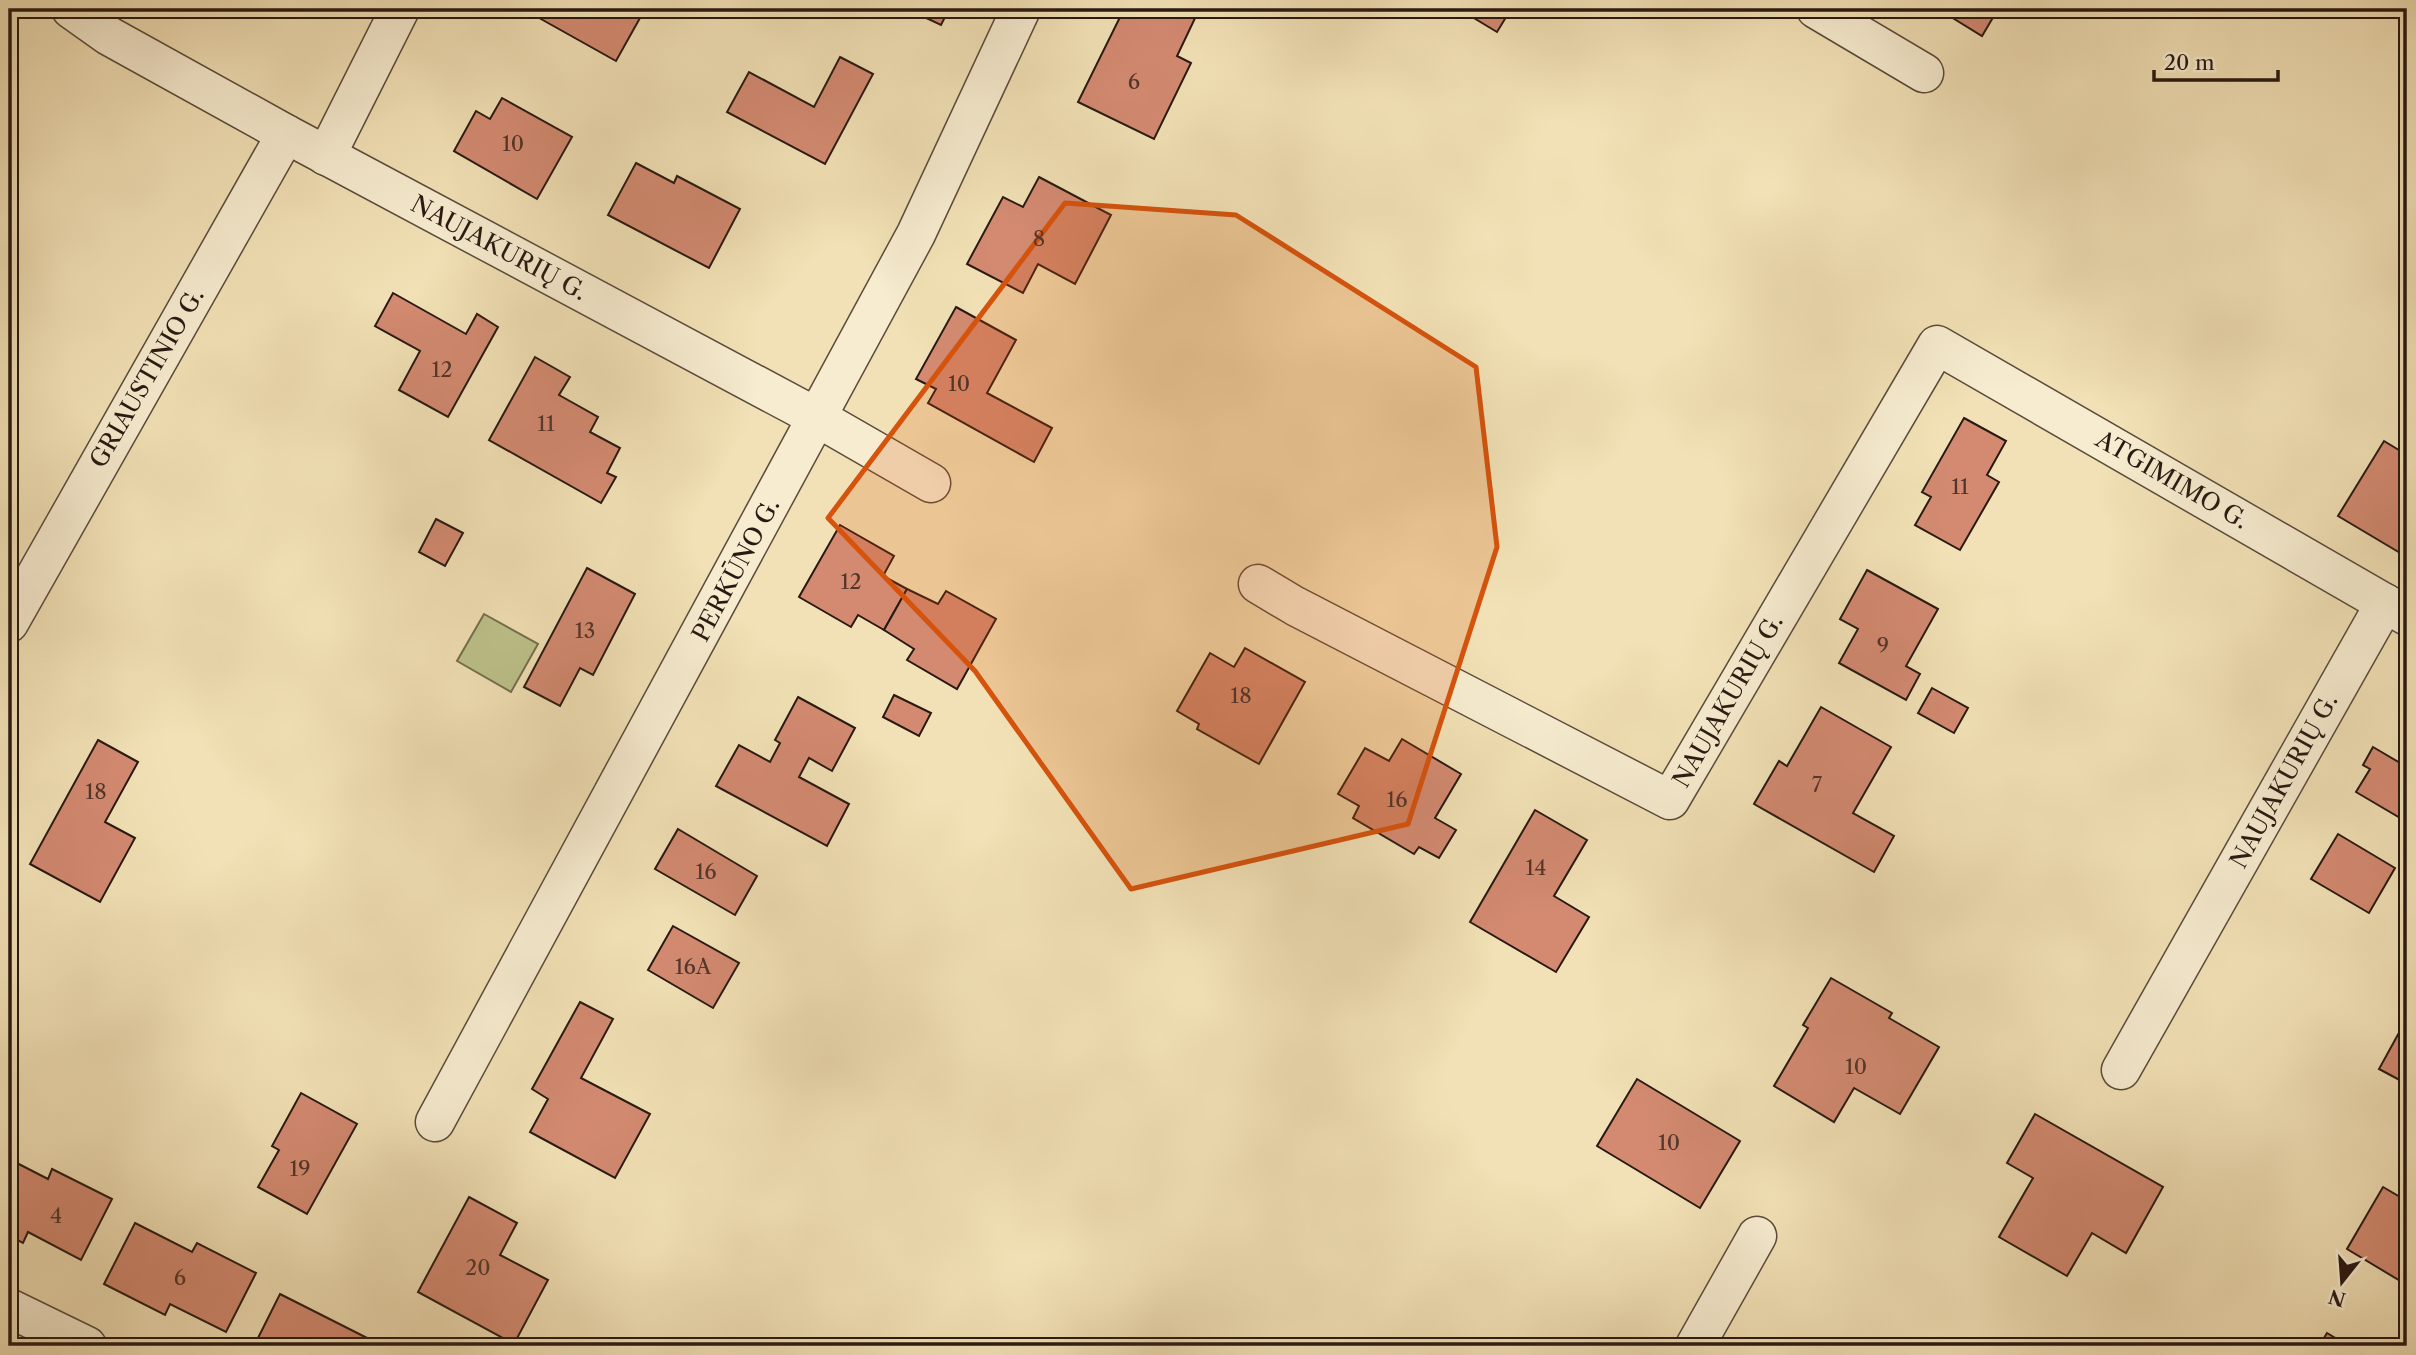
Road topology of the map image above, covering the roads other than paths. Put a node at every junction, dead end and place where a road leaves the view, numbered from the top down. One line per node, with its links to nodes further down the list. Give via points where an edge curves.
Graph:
1 (71, 9): 6 (street, NAUJAKURIŲ G., via 109,36)
2 (400, 9): 7 (street)
3 (1021, 9): 9 (street, PERKŪNO G., via 916,234)
4 (1816, 9): 5 (street)
5 (1924, 73)
6 (286, 134): 7 (street, NAUJAKURIŲ G.); 13 (street, GRIAUSTINIO G.)
7 (326, 156): 9 (street, NAUJAKURIŲ G.)
8 (1937, 345): 11 (street, NAUJAKURIŲ G., via 1670,800); 12 (street, ATGIMIMO G.)
9 (818, 418): 10 (street, NAUJAKURIŲ G.); 15 (street, PERKŪNO G.)
10 (931, 483)
11 (1258, 583)
12 (2396, 609): 14 (street, NAUJAKURIŲ G.)
13 (9, 623)
14 (2122, 1070)
15 (435, 1122)
16 (1757, 1236): 19 (street)
17 (9, 1308): 18 (street)
18 (68, 1342)
19 (1695, 1346)

